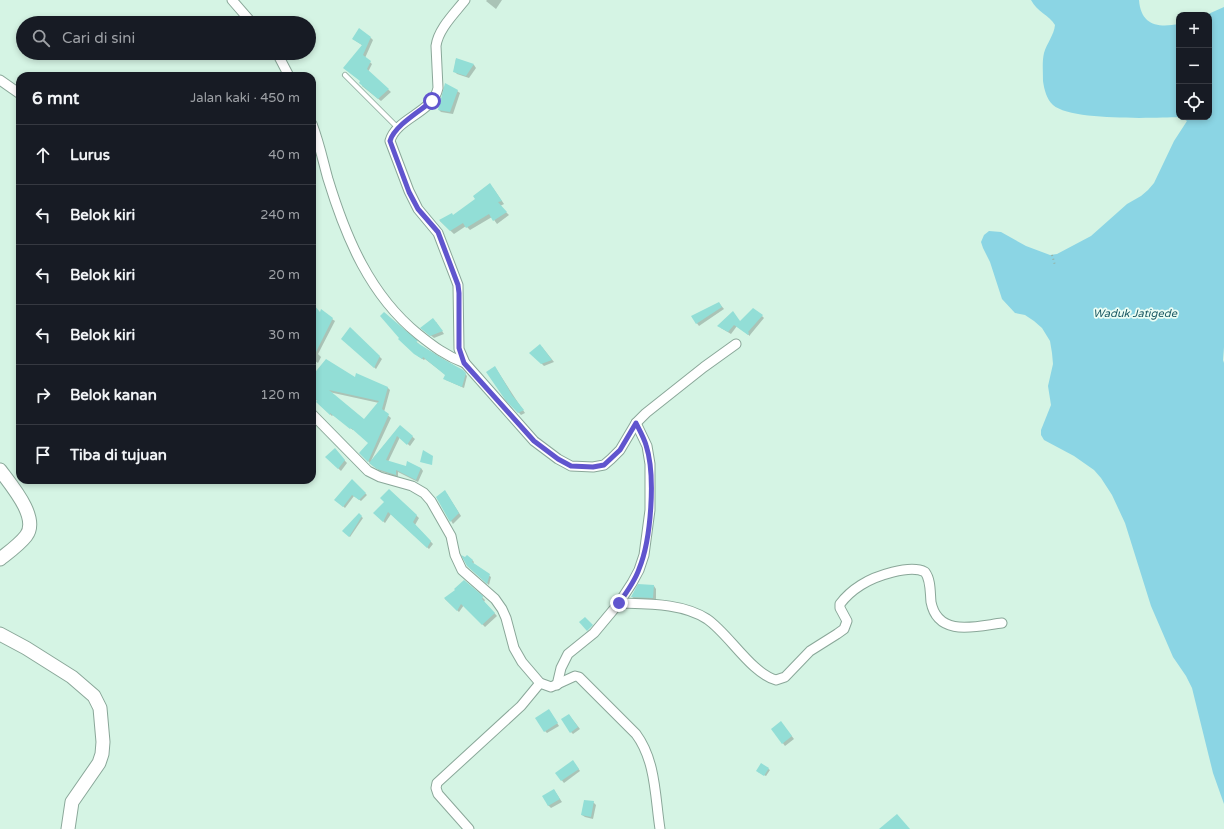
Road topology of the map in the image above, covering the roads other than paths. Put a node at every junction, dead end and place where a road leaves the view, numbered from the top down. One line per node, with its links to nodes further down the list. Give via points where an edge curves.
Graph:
1 (232, 0): 3 (street)
2 (465, 0): 9 (street, via 437,39 437,93 432,101)
3 (246, 16)
4 (281, 60): 5 (street)
5 (287, 72)
6 (345, 75): 9 (lane)
7 (0, 80): 8 (street)
8 (16, 91)
9 (398, 128): 12 (street, via 390,141 409,192 418,209 438,232 458,285 459,348)
10 (316, 135): 12 (street, via 340,216 370,281 409,327 437,349)
11 (736, 344): 14 (street)
12 (464, 363): 14 (street, via 534,441 571,466 604,465 620,450)
13 (316, 418): 20 (street, via 368,471 412,486 424,493 448,530 462,570 495,599 506,618 514,648)
14 (636, 423): 17 (street, via 647,446 650,464 648,533 639,570)
15 (0, 470): 16 (street, via 28,512 30,523 27,535)
16 (0, 559)
17 (619, 603): 18 (street, via 649,604 695,613 718,629 763,674 776,680 785,678 810,652 844,628 847,620 840,604 849,593 871,579 892,573 912,569 925,572 934,610 949,625 962,628); 21 (street, via 594,633 568,654)
18 (1002, 623)
19 (0, 634): 22 (street, via 72,678 94,696 100,708 102,754 99,763 72,802)
20 (540, 684): 21 (street, via 551,687); 23 (street, via 521,706 437,783 438,794)
21 (556, 685): 24 (street, via 579,676 641,741 650,760)
22 (68, 829)
23 (470, 829)
24 (660, 829)

